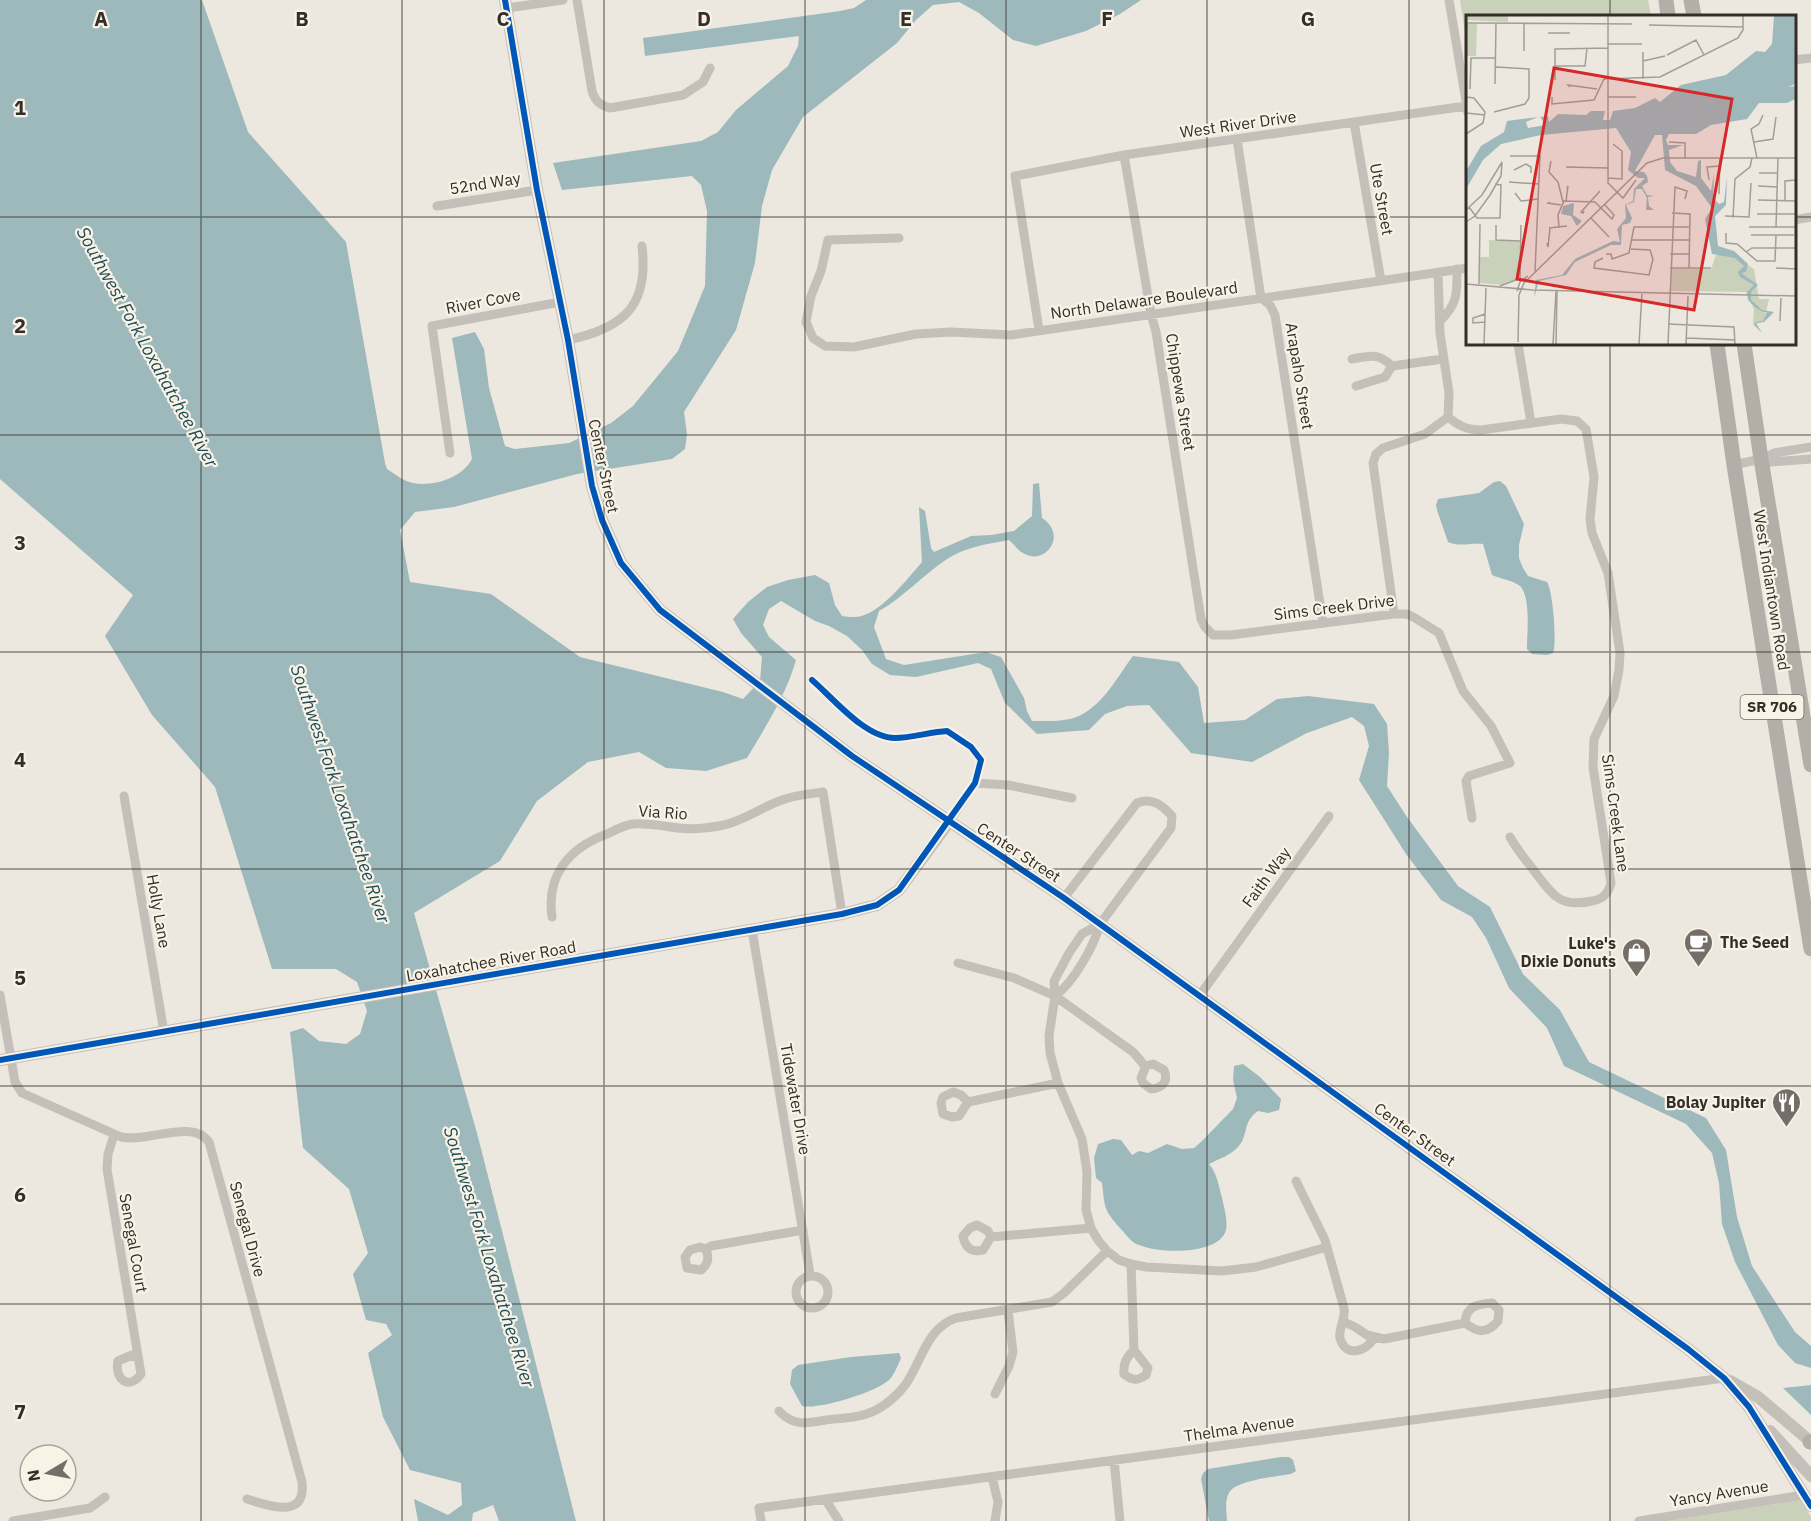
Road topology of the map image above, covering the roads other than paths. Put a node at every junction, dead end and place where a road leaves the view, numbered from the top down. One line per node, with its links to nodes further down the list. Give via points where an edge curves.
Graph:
1 (563, 0): 6 (street, via 521,6)
2 (577, 0): 11 (street, via 592,91 598,103 610,108 683,95 703,82)
3 (1449, 0): 12 (street)
4 (1666, 0): 7 (main road)
5 (1691, 0): 8 (main road)
6 (506, 4): 17 (street, Center Street)
7 (1668, 15)
8 (1694, 15)
9 (1811, 58): 10 (street)
10 (1796, 60)
11 (710, 68)
12 (1466, 103)
13 (1466, 109): 14 (street, West River Drive)
14 (1354, 122): 15 (street, West River Drive); 26 (street, Ute Street)
15 (1237, 139): 16 (street, West River Drive); 27 (street, Arapaho Street)
16 (1124, 155): 29 (street, Chippewa Street); 31 (street, West River Drive, via 1015,176)
17 (537, 190): 18 (street, 52nd Way); 28 (street, Center Street)
18 (437, 206)
19 (1811, 217): 20 (street)
20 (1796, 220)
21 (899, 238): 31 (street, North Delaware Boulevard, via 828,240 806,322 813,338 825,346 854,347 916,334 1011,334)
22 (642, 246): 32 (street, via 643,279 630,308 607,328)
23 (1466, 268): 24 (street, North Delaware Boulevard)
24 (1457, 269): 25 (street, North Delaware Boulevard); 30 (street, via 1452,309)
25 (1438, 272): 26 (street, North Delaware Boulevard); 30 (street)
26 (1380, 280): 27 (street, North Delaware Boulevard)
27 (1262, 298): 29 (street, North Delaware Boulevard); 48 (street, Arapaho Street, via 1275,315)
28 (560, 302): 32 (street, Center Street); 43 (street, River Cove, via 432,326)
29 (1151, 314): 31 (street, North Delaware Boulevard); 49 (street, Chippewa Street, via 1201,619)
30 (1440, 320): 36 (street)
31 (1039, 330)
32 (568, 340): 57 (street, Center Street, via 590,475 602,520 621,563 660,610 852,756)
33 (1518, 345): 41 (street)
34 (1717, 345): 46 (main road, West Indiantown Road / SR 706)
35 (1744, 345): 44 (main road, West Indiantown Road / SR 706)
36 (1443, 358): 38 (street); 40 (street, via 1449,393)
37 (1352, 359): 38 (street, via 1375,355)
38 (1392, 366): 39 (street, via 1385,377)
39 (1356, 386)
40 (1448, 417): 41 (street, Sims Creek Lane, via 1470,430); 47 (street, via 1425,434 1383,448 1373,463)
41 (1531, 423): 58 (street, Sims Creek Lane, via 1577,421 1588,436 1594,477 1592,533 1608,573 1620,653 1614,696 1592,747 1611,883 1608,892 1601,899 1572,904 1556,898)
42 (1811, 447): 44 (street)
43 (450, 453)
44 (1761, 459): 45 (street); 46 (street); 51 (main road, West Indiantown Road / SR 706)
45 (1811, 459)
46 (1734, 465): 64 (main road, West Indiantown Road / SR 706)
47 (1394, 614): 48 (street, Sims Creek Drive); 56 (street, Sims Creek Drive, via 1407,614 1439,633 1463,691 1491,726 1510,763 1469,776 1466,781)
48 (1323, 623): 49 (street, Sims Creek Drive, via 1218,636)
49 (1209, 631)
50 (812, 680): 52 (street, via 848,714 878,735 894,738 947,731 971,747 981,760)
51 (1811, 765)
52 (975, 783): 54 (street, via 1008,785); 57 (street)
53 (124, 796): 69 (street, Holly Lane)
54 (1072, 798)
55 (1329, 816): 67 (street, Faith Way)
56 (1472, 818)
57 (949, 822): 59 (street, Center Street); 60 (street, Loxahatchee River Road, via 899,890 877,905)
58 (1510, 837)
59 (1064, 898): 62 (street, Center Street); 62 (street, via 1137,803 1145,800 1163,806 1172,816 1171,828)
60 (842, 914): 61 (street, Via Rio, via 823,792 782,800 725,825 692,829 630,825 597,838 571,855 561,867 551,895); 63 (street, Loxahatchee River Road)
61 (552, 917)
62 (1100, 924): 67 (street, Center Street); 68 (street, via 1096,940 1064,989); 68 (street, via 1082,934 1069,953 1054,981)
63 (752, 930): 69 (street, Loxahatchee River Road); 77 (street, Tidewater Drive)
64 (1811, 949)
65 (958, 963): 68 (street, via 1014,978)
66 (0, 995): 70 (street, Senegal Drive)
67 (1200, 995): 90 (street, Center Street)
68 (1055, 996): 71 (street, via 1133,1052); 72 (street, via 1049,1036)
69 (164, 1032): 70 (street, Loxahatchee River Road)
70 (5, 1060): 74 (street, Senegal Drive, via 22,1093)
71 (1145, 1066)
72 (1058, 1083): 73 (street); 76 (street, via 1082,1139 1087,1172 1086,1210)
73 (968, 1102)
74 (114, 1135): 89 (street, Senegal Court, via 108,1154 108,1176); 99 (street, Senegal Drive, via 135,1139 193,1131 209,1142 302,1489 298,1502 287,1508)
75 (1296, 1181): 79 (street)
76 (1091, 1228): 78 (street); 81 (street)
77 (803, 1230): 80 (street); 83 (street, Tidewater Drive)
78 (991, 1237)
79 (1327, 1247): 82 (street, via 1222,1271); 85 (street, via 1344,1308)
80 (706, 1249)
81 (1107, 1251): 82 (street); 84 (street, via 1059,1298)
82 (1131, 1264): 88 (street)
83 (810, 1274)
84 (1008, 1310): 91 (street, via 1013,1352); 93 (street, via 956,1318 943,1324 933,1334 906,1384 875,1411 802,1423 788,1420)
85 (1344, 1322): 87 (street); 87 (street, via 1341,1341 1351,1350 1365,1349)
86 (1465, 1323): 87 (street, via 1392,1339)
87 (1374, 1338)
88 (1134, 1350)
89 (138, 1358)
90 (1724, 1378): 92 (street, Center Street); 94 (street, Center Street, via 1758,1397); 95 (street, Thelma Avenue)
91 (995, 1394)
92 (1749, 1407): 96 (street); 101 (street, Center Street)
93 (779, 1411)
94 (1811, 1442)
95 (1114, 1460): 97 (street, Thelma Avenue); 106 (street)
96 (1811, 1476)
97 (992, 1477): 100 (street, Thelma Avenue); 105 (street, via 998,1502)
98 (105, 1497): 102 (street, via 90,1508)
99 (247, 1499)
100 (825, 1499): 103 (street, Thelma Avenue, via 759,1508); 104 (street)
101 (1808, 1501): 107 (street, Yancy Avenue)
102 (13, 1521)
103 (761, 1521)
104 (839, 1521)
105 (995, 1521)
106 (1120, 1521)
107 (1639, 1521)

